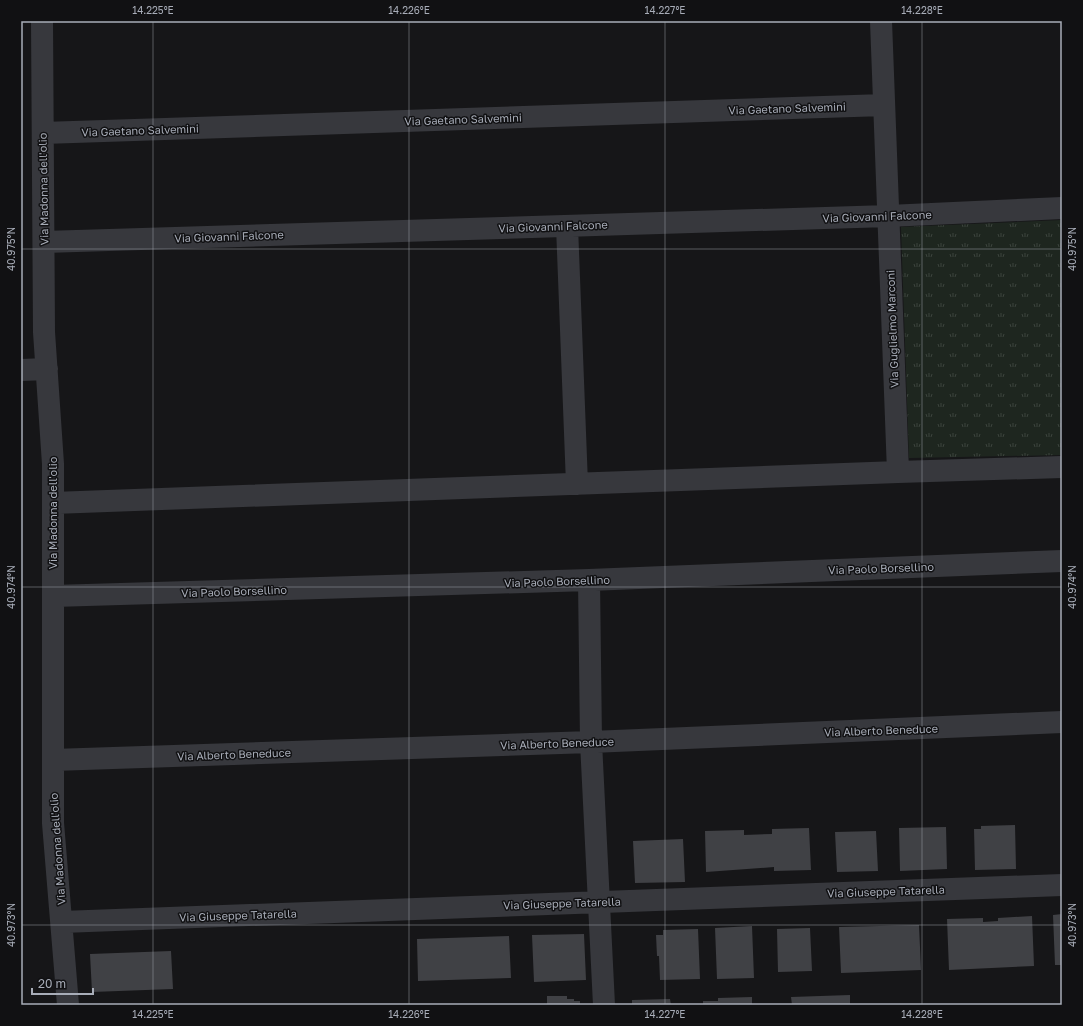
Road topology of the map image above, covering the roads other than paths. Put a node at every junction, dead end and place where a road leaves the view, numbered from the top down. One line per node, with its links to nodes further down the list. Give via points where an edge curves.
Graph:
1 (42, 21): 4 (street, Via Madonna dell'olio)
2 (881, 21): 3 (street, Via Guglielmo Marconi)
3 (884, 105): 4 (street, Via Gaetano Salvemini); 6 (street, Via Guglielmo Marconi)
4 (43, 133): 8 (street, Via Madonna dell'olio)
5 (1062, 208): 6 (street, Via Giovanni Falcone)
6 (888, 216): 7 (street, Via Giovanni Falcone); 12 (street, Via Guglielmo Marconi)
7 (567, 226): 8 (street, Via Giovanni Falcone); 13 (street)
8 (44, 242): 9 (street, Via Madonna dell'olio, via 44,332)
9 (47, 369): 10 (street); 14 (street, Via Madonna dell'olio)
10 (21, 370)
11 (1062, 467): 12 (street)
12 (898, 472): 13 (street)
13 (577, 484): 14 (street)
14 (53, 503): 17 (street, Via Madonna dell'olio)
15 (1062, 561): 16 (street, Via Paolo Borsellino)
16 (589, 580): 17 (street, Via Paolo Borsellino); 19 (street)
17 (53, 596): 20 (street, Via Madonna dell'olio)
18 (1062, 722): 19 (street, Via Alberto Beneduce)
19 (592, 742): 20 (street, Via Alberto Beneduce); 22 (street)
20 (53, 760): 23 (street, Via Madonna dell'olio, via 53,822)
21 (1062, 885): 22 (street, Via Giuseppe Tatarella)
22 (599, 902): 23 (street, Via Giuseppe Tatarella); 25 (street)
23 (62, 922): 24 (street, Via Madonna dell'olio)
24 (68, 1005)
25 (604, 1005)

